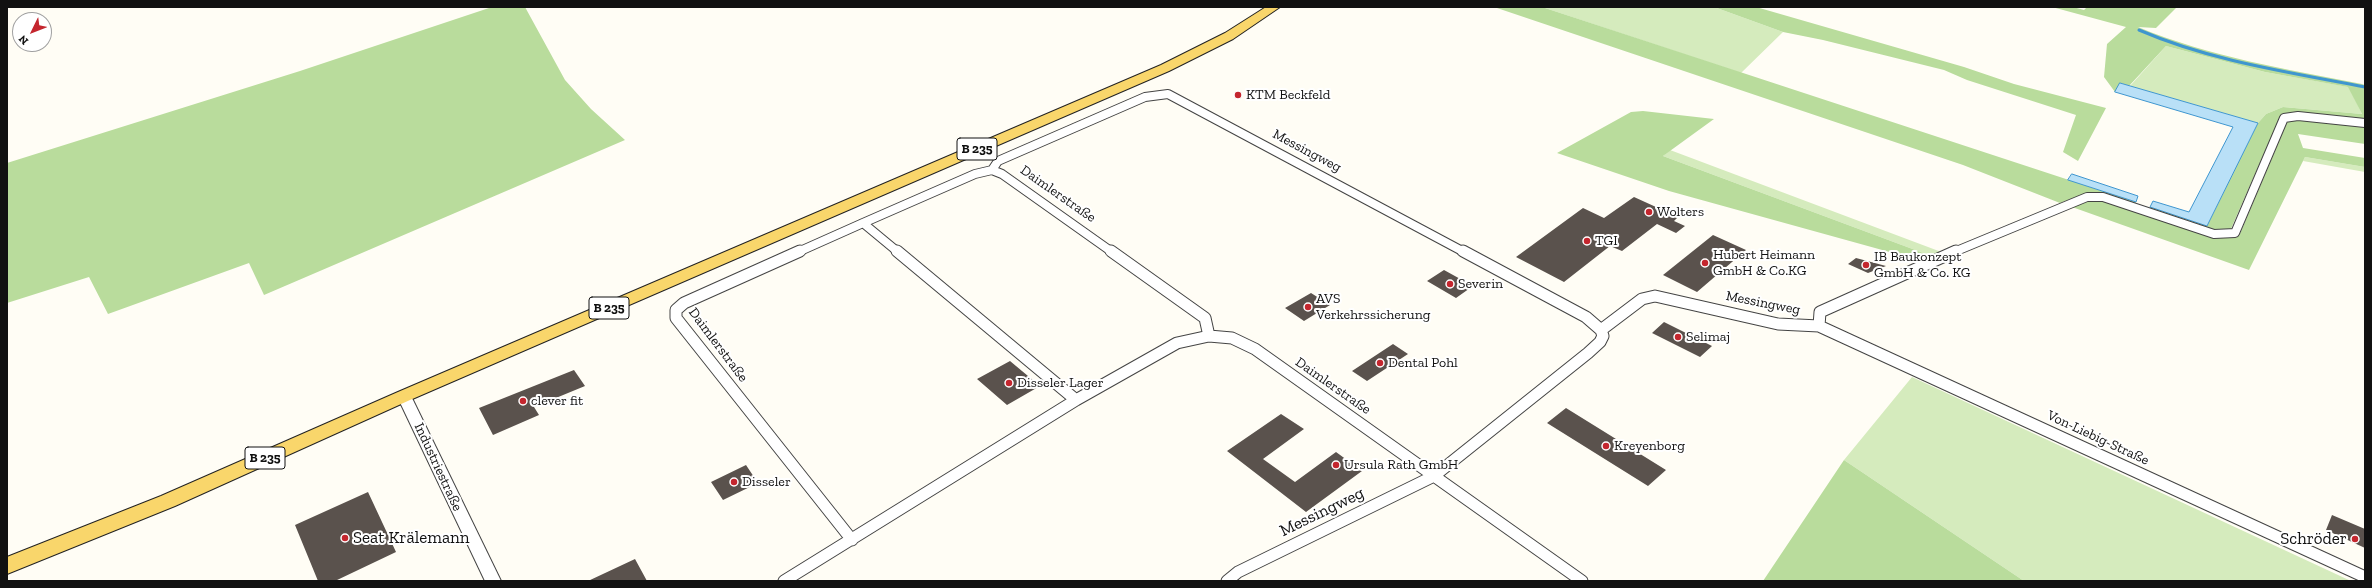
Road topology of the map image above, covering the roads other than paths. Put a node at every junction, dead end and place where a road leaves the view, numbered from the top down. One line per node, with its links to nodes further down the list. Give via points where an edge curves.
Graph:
1 (1274, 7): 8 (main road, B 235, via 1229,36 1170,66)
2 (2365, 123): 5 (street, Messingweg, via 2298,116 2284,118 2234,233 2214,234 2103,197 2087,197 1954,252 1820,312)
3 (992, 170): 4 (street, Daimlerstraße, via 975,174); 6 (street, Messingweg, via 998,161 1145,97 1168,94 1586,317); 7 (street, Daimlerstraße, via 1002,174 1093,237 1205,318)
4 (862, 224): 9 (street); 11 (street, Daimlerstraße, via 684,303 675,313 676,318)
5 (1819, 326): 6 (street, Messingweg, via 1777,324 1655,296 1642,299); 13 (street, Von-Liebig-Straße)
6 (1601, 330): 10 (street, Messingweg, via 1603,336 1600,342 1588,353)
7 (1210, 336): 9 (street, Daimlerstraße, via 1177,343); 10 (street, Daimlerstraße, via 1232,338 1255,349)
8 (404, 396): 12 (main road, B 235, via 168,501); 14 (street, Industriestraße)
9 (1076, 400): 11 (street, Daimlerstraße)
10 (1434, 476): 16 (street, Messingweg, via 1238,572); 17 (street)
11 (852, 540): 15 (street, Daimlerstraße)
12 (7, 566)
13 (2365, 577)
14 (493, 581)
15 (784, 581)
16 (1227, 581)
17 (1582, 581)

